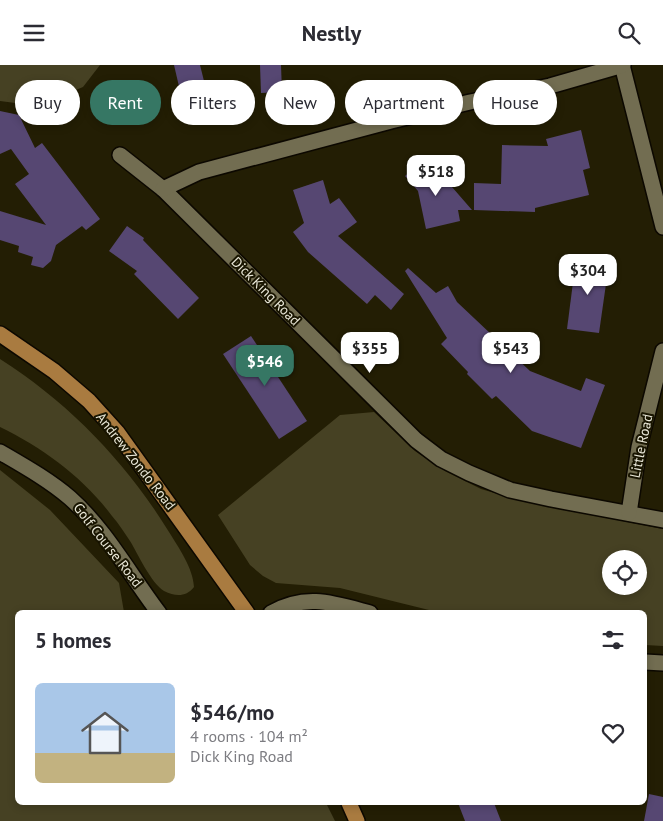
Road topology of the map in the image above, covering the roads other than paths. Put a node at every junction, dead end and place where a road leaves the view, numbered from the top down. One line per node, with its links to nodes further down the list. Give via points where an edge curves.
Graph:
1 (622, 65): 3 (street, via 550,86 391,121 199,172); 4 (street)
2 (120, 155): 3 (street, Dick King Road)
3 (163, 189): 8 (street, Dick King Road, via 416,440 441,459 510,490)
4 (663, 227)
5 (0, 334): 11 (main road, Andrew Zondo Road, via 54,371 89,401 111,426)
6 (663, 351): 8 (street, Little Road, via 639,447)
7 (0, 452): 10 (street, Golf Course Road, via 31,469 70,499 100,531)
8 (629, 513): 9 (street, Dick King Road)
9 (663, 520)
10 (157, 610)
11 (246, 610)
12 (276, 610): 13 (street, via 297,602 313,601)
13 (356, 610)
14 (647, 662): 15 (street)
15 (663, 663)
16 (350, 805): 17 (main road)
17 (357, 821)

